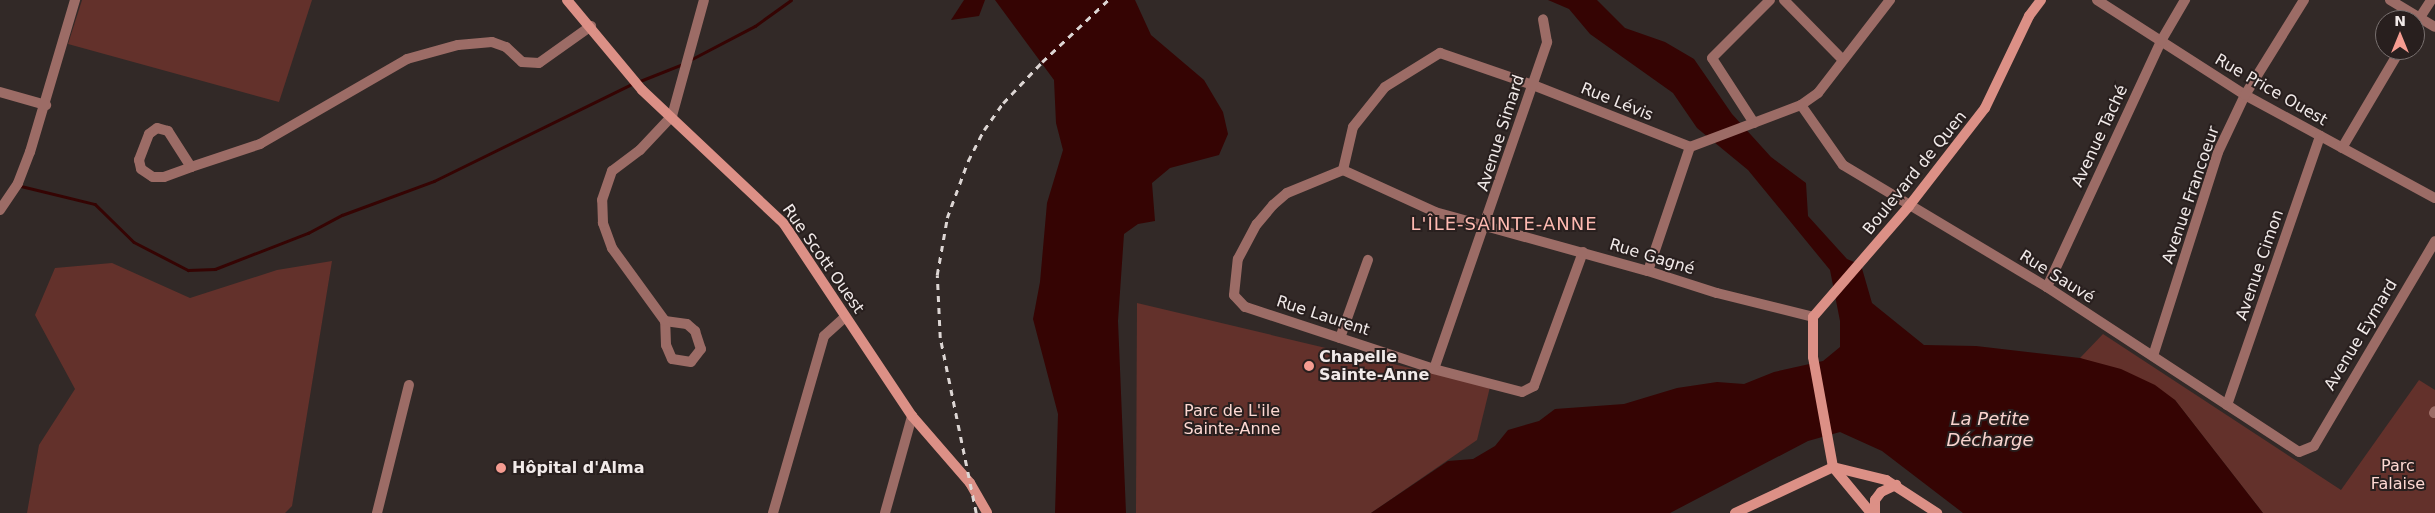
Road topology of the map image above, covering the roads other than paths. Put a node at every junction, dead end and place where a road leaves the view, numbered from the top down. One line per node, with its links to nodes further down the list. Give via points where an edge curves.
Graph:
1 (75, 0): 21 (street)
2 (567, 0): 14 (street, Rue Scott Ouest)
3 (704, 0): 23 (street)
4 (1770, 0): 24 (street, via 1712,58)
5 (1784, 0): 16 (street)
6 (1890, 0): 16 (street)
7 (2041, 0): 31 (street, Boulevard de Quen, via 2029,16 1985,108)
8 (2097, 0): 15 (street, Rue Price Ouest)
9 (2185, 0): 15 (street, Avenue Taché)
10 (2304, 0): 20 (street, Avenue Francoeur)
11 (2390, 0): 12 (street)
12 (2402, 10)
13 (1543, 19): 18 (street, Avenue Simard, via 1547,42)
14 (591, 26): 23 (street, Rue Scott Ouest, via 632,79); 28 (street, via 539,64 522,62 506,48 492,42 458,44 407,59 260,144)
15 (2161, 41): 20 (street, Rue Price Ouest); 38 (street, Avenue Taché)
16 (1842, 59): 22 (street, via 1818,93)
17 (2394, 60): 27 (street)
18 (1533, 85): 26 (street, Rue Lévis); 29 (street, Rue Lévis, via 1440,53 1385,87 1353,127); 33 (street, Avenue Simard)
19 (0, 92): 21 (street)
20 (2245, 95): 25 (street, Rue Price Ouest); 43 (street, Avenue Francoeur, via 2218,152)
21 (46, 105): 32 (street, via 18,183)
22 (1800, 105): 24 (street); 31 (street, Rue Sauvé, via 1843,165)
23 (672, 116): 39 (street, Rue Scott Ouest, via 784,224); 41 (street, via 640,150 612,171 602,200 603,222 612,248)
24 (1754, 123): 26 (street)
25 (2320, 136): 27 (street, Rue Price Ouest); 46 (street, Avenue Cimon)
26 (1690, 147): 37 (street)
27 (2342, 148): 30 (street, Rue Price Ouest)
28 (191, 167): 28 (street, via 164,177 146,174 140,168 139,160 149,134 157,128 168,131)
29 (1343, 170): 33 (street, Rue Gagné, via 1435,212); 42 (street, Rue Laurent, via 1287,193 1273,205 1257,224 1238,260 1234,296 1245,307)
30 (2435, 198)
31 (1909, 206): 38 (street, Rue Sauvé); 40 (street, Boulevard de Quen)
32 (0, 210)
33 (1486, 228): 35 (street, Rue Gagné); 44 (street, Avenue Simard)
34 (2435, 241): 48 (street, Avenue Eymard)
35 (1583, 252): 37 (street, Rue Gagné); 44 (street, Rue Laurent, via 1534,386 1522,392)
36 (1368, 260): 42 (street)
37 (1648, 271): 40 (street, Rue Gagné)
38 (2047, 287): 43 (street, Rue Sauvé)
39 (845, 317): 47 (street, Rue Scott Ouest); 52 (street, via 824,336)
40 (1813, 318): 49 (street, via 1813,357)
41 (665, 321): 41 (street, via 666,345 672,359 690,362 701,349 700,338 687,324)
42 (1340, 338): 44 (street, Rue Laurent)
43 (2153, 356): 46 (street, Rue Sauvé)
44 (1434, 369)
45 (408, 385): 51 (street)
46 (2227, 405): 48 (street, Rue Sauvé, via 2299,452)
47 (912, 416): 53 (street); 54 (street, Rue Scott Ouest, via 970,483)
48 (2314, 446)
49 (1833, 467): 50 (street, via 1860,472); 55 (street); 56 (street)
50 (1896, 485): 56 (street, via 1881,492); 57 (street)
51 (377, 513)
52 (773, 513)
53 (886, 513)
54 (987, 513)
55 (1736, 513)
56 (1873, 513)
57 (1937, 513)

